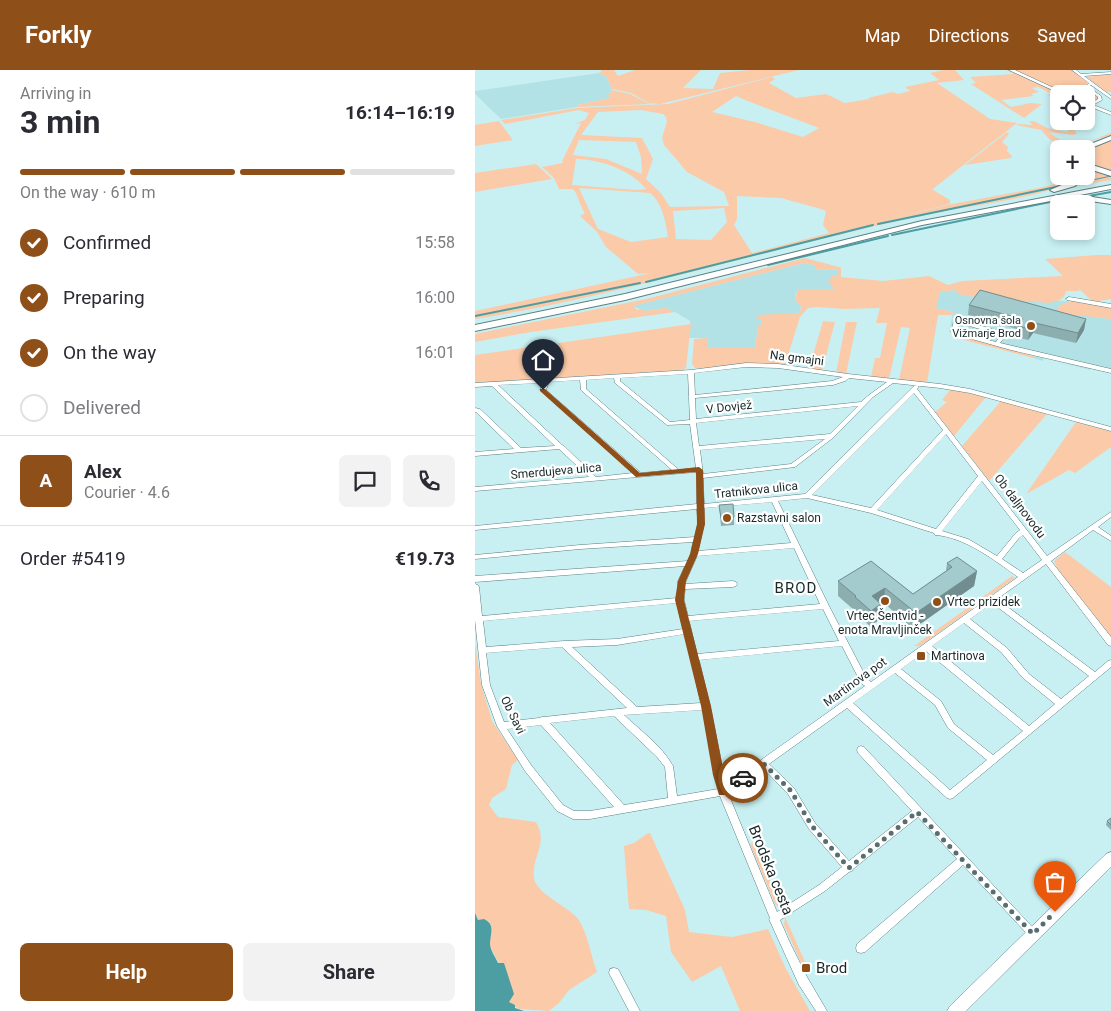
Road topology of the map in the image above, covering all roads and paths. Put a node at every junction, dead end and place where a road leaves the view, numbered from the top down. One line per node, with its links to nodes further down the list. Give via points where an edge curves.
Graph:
1 (1011, 70): 6 (street)
2 (1074, 70): 4 (street)
3 (1111, 73): 4 (street)
4 (1081, 76): 5 (street)
5 (1091, 83): 7 (street)
6 (1050, 87)
7 (1111, 98)
8 (1095, 107): 9 (street)
9 (1111, 114)
10 (1111, 138): 11 (highway)
11 (1095, 144)
12 (1095, 168): 13 (highway)
13 (1111, 174)
14 (1111, 183): 17 (highway)
15 (1070, 185): 17 (highway)
16 (1111, 187): 18 (highway)
17 (1019, 199): 22 (highway, via 863,232 581,302)
18 (1034, 200): 19 (highway, via 1080,198); 23 (highway, via 877,233 583,307)
19 (1111, 202)
20 (1069, 299): 21 (street)
21 (1111, 306)
22 (475, 322)
23 (475, 328)
24 (997, 344): 24 (street, via 1004,334 957,321 954,332); 25 (street)
25 (1111, 371)
26 (691, 372): 27 (street, Na gmajni); 28 (street, Na gmajni, via 758,365); 35 (street, Brodska cesta)
27 (617, 376): 29 (street, Na gmajni); 38 (street, V Dovjež, via 617,382 669,424)
28 (848, 376): 31 (street, Na gmajni); 35 (street, via 838,382)
29 (583, 378): 30 (street, Na gmajni); 46 (street, via 583,389)
30 (547, 381): 32 (street, Na gmajni); 48 (street, via 543,390)
31 (892, 381): 34 (street, Na gmajni); 36 (street, Smerdujeva ulica)
32 (494, 384): 33 (street, Na gmajni); 42 (street)
33 (475, 385)
34 (916, 386): 39 (street, Na gmajni, via 970,392); 40 (street, Ob daljnovodu); 52 (street)
35 (691, 397): 38 (street, Brodska cesta)
36 (863, 404): 38 (street, V Dovjež); 41 (street, Smerdujeva ulica)
37 (475, 410): 44 (street)
38 (693, 422): 43 (street, Brodska cesta)
39 (1111, 429)
40 (946, 430): 49 (street, Ob daljnovodu); 55 (street)
41 (832, 436): 43 (street); 47 (street, Smerdujeva ulica, via 793,466)
42 (562, 447): 44 (street); 50 (street)
43 (696, 448): 47 (street, Brodska cesta)
44 (519, 450): 45 (street)
45 (475, 454)
46 (678, 472): 47 (street, Smerdujeva ulica); 48 (street, Smerdujeva ulica)
47 (700, 473): 54 (street, Brodska cesta)
48 (639, 475): 50 (street, Smerdujeva ulica)
49 (982, 476): 59 (street, Ob daljnovodu); 60 (street)
50 (595, 479): 51 (street, Smerdujeva ulica)
51 (475, 489)
52 (807, 496): 53 (street, Tratnikova ulica); 55 (street, Tratnikova ulica)
53 (774, 499): 54 (street, Tratnikova ulica); 63 (street)
54 (702, 507): 58 (street, Tratnikova ulica); 61 (street, Brodska cesta)
55 (872, 511): 60 (street, Tratnikova ulica)
56 (1111, 514): 57 (street, Martinova pot)
57 (1093, 527): 62 (street); 67 (street, Martinova pot)
58 (475, 528)
59 (1024, 531): 66 (street); 67 (street, Ob daljnovodu)
60 (937, 533): 66 (street, Tratnikova ulica, via 966,541)
61 (697, 539): 64 (street, Brodska cesta); 65 (street)
62 (1111, 539)
63 (795, 545): 64 (street); 76 (street)
64 (694, 554): 68 (street, Brodska cesta)
65 (475, 558)
66 (997, 560): 69 (street, Tratnikova ulica)
67 (1047, 560): 69 (street, Martinova pot); 82 (street, Ob daljnovodu)
68 (689, 563): 70 (street); 73 (street, Brodska cesta)
69 (1023, 577): 74 (street, Martinova pot)
70 (475, 579)
71 (733, 584): 73 (street)
72 (475, 587): 77 (street, Ob Savi)
73 (681, 587): 75 (street, Brodska cesta)
74 (992, 599): 79 (street, Martinova pot); 89 (street)
75 (679, 600): 77 (street); 78 (street, Brodska cesta)
76 (825, 606): 78 (street); 81 (street)
77 (479, 619): 85 (street, Ob Savi)
78 (684, 619): 80 (street, Brodska cesta)
79 (964, 619): 84 (street, Martinova pot); 92 (street, via 1004,650 1026,676)
80 (687, 631): 83 (street, via 617,642); 86 (street, Brodska cesta)
81 (844, 643): 86 (street); 90 (street, via 864,681)
82 (1111, 643)
83 (564, 644): 85 (street); 94 (street)
84 (926, 646): 88 (street, Martinova pot); 98 (street)
85 (482, 650): 97 (street, Ob Savi, via 486,685)
86 (694, 658): 93 (street, Brodska cesta)
87 (1111, 664): 89 (street)
88 (895, 668): 90 (street, Martinova pot); 100 (street, via 938,703 951,726)
89 (1095, 676): 92 (street)
90 (870, 686): 91 (street, Martinova pot)
91 (847, 703): 100 (street, via 950,795); 101 (street, Martinova pot)
92 (1060, 703): 98 (street)
93 (706, 706): 94 (street); 102 (street, Brodska cesta)
94 (636, 711): 95 (street)
95 (616, 712): 96 (street); 103 (street, via 669,766)
96 (542, 720): 97 (street); 104 (street)
97 (501, 726): 106 (street, Ob Savi, via 528,768 560,808 573,815)
98 (1028, 730): 100 (street)
99 (861, 750): 105 (street)
100 (993, 760)
101 (763, 763): 102 (street, Martinova pot); 109 (street, via 791,791 812,826)
102 (723, 792): 103 (street, Martinova pot); 110 (street, Brodska cesta)
103 (673, 801): 104 (street, Martinova pot)
104 (622, 809): 106 (street, Martinova pot)
105 (917, 812): 108 (street); 109 (street)
106 (590, 815)
107 (1111, 858): 111 (main road)
108 (962, 860): 111 (street); 112 (street)
109 (849, 868): 110 (street)
110 (774, 918): 115 (street, Brodska cesta, via 803,981)
111 (1033, 934): 116 (main road)
112 (861, 948)
113 (615, 973): 114 (street)
114 (635, 1011)
115 (822, 1011)
116 (955, 1011)

